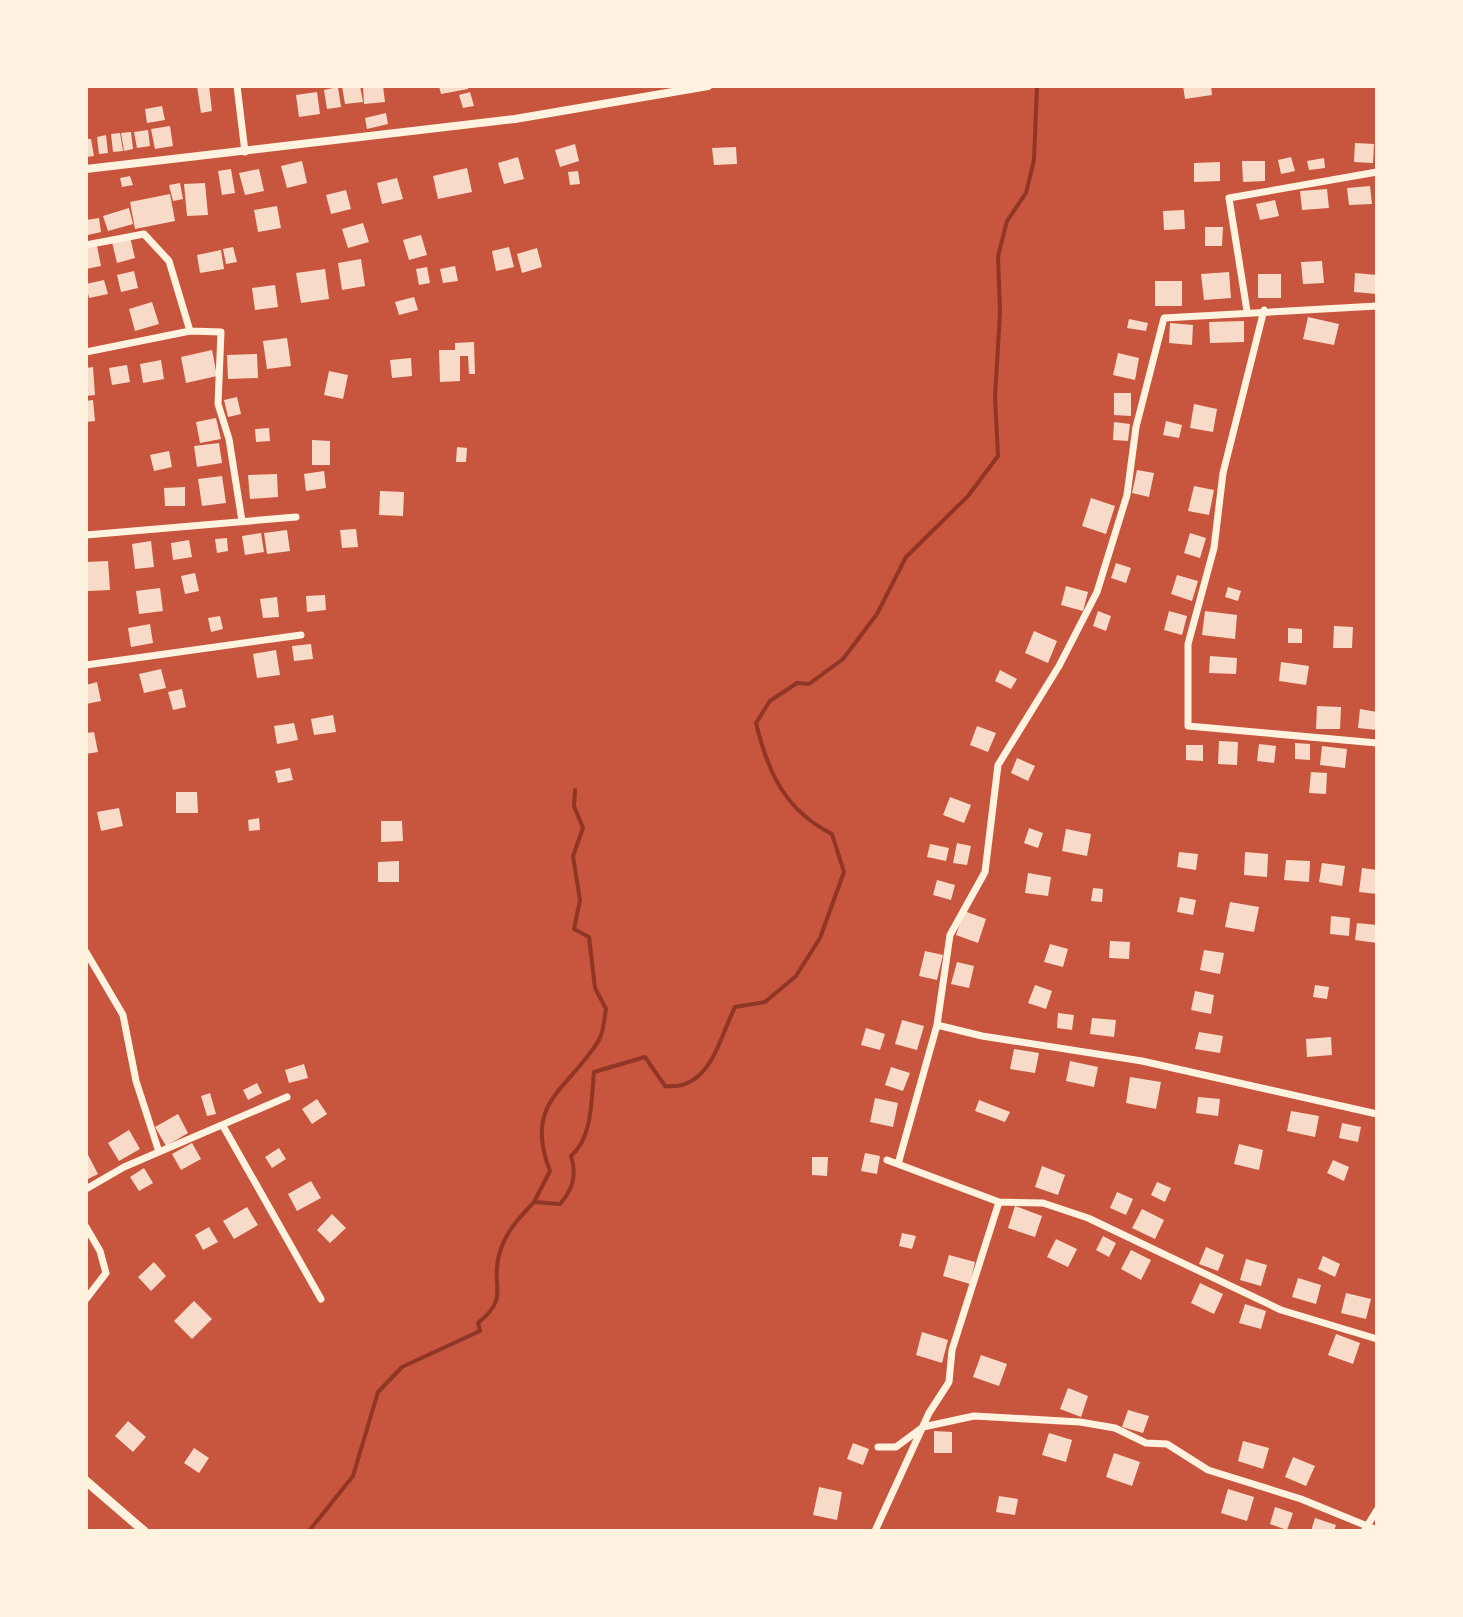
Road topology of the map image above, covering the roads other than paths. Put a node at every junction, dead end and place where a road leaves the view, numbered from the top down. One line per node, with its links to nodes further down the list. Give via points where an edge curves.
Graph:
1 (237, 86): 3 (street)
2 (708, 86): 3 (street, via 528,117)
3 (245, 152): 4 (street)
4 (86, 169)
5 (1377, 172): 9 (street, via 1229,198)
6 (86, 245): 10 (street, via 144,234 169,261)
7 (1377, 306): 8 (street)
8 (1264, 310): 9 (street); 17 (street, via 1223,473 1214,548 1188,644 1188,726)
9 (1247, 311): 19 (street, via 1164,318 1136,427 1127,495 1097,592 998,765 985,872 950,935)
10 (190, 331): 11 (street); 13 (street, via 221,332 218,404)
11 (86, 352)
12 (296, 517): 13 (street)
13 (242, 521): 14 (street)
14 (86, 535)
15 (301, 635): 16 (street)
16 (86, 665)
17 (1377, 743)
18 (86, 952): 23 (street, via 123,1015 136,1081)
19 (937, 1025): 21 (street, via 1142,1061); 25 (street)
20 (287, 1097): 22 (street)
21 (1377, 1114)
22 (223, 1126): 23 (street); 30 (street)
23 (159, 1152): 26 (street)
24 (887, 1160): 25 (street)
25 (898, 1164): 27 (street)
26 (86, 1189)
27 (999, 1202): 31 (street, via 1043,1203 1088,1218 1258,1300); 32 (street, via 952,1350 949,1382)
28 (86, 1227): 29 (street, via 106,1273)
29 (86, 1299)
30 (321, 1299)
31 (1377, 1339)
32 (923, 1427): 33 (street, via 896,1447); 36 (street, via 974,1416 1056,1418 1115,1428 1146,1443 1167,1444 1208,1470); 39 (street)
33 (878, 1447)
34 (86, 1481): 38 (main road)
35 (1377, 1510): 36 (street)
36 (1366, 1528): 37 (street)
37 (1377, 1530)
38 (144, 1531)
39 (875, 1531)

